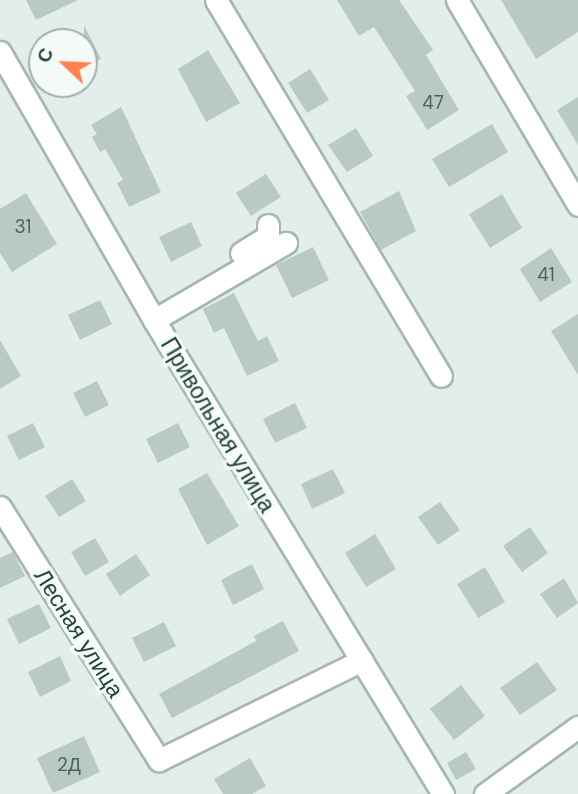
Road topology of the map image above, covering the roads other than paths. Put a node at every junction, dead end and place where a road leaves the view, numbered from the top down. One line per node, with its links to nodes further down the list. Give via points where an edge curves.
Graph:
1 (216, 0): 8 (street)
2 (457, 0): 4 (street)
3 (0, 52): 7 (street, Привольная улица)
4 (578, 205)
5 (268, 225): 7 (street, via 268,236)
6 (286, 243): 7 (street)
7 (152, 315): 10 (street, Привольная улица)
8 (441, 376)
9 (0, 507): 10 (street, Лесная улица, via 159,760)
10 (362, 660): 12 (street, Привольная улица)
11 (578, 727): 13 (street)
12 (443, 794)
13 (485, 794)

